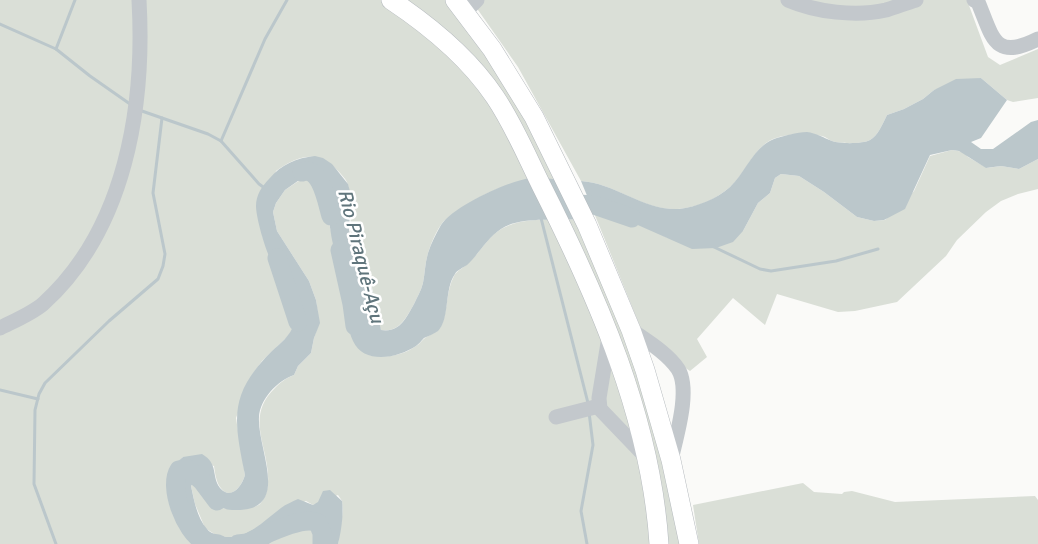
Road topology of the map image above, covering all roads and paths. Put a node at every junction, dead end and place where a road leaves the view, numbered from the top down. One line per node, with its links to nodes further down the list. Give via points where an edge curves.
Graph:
1 (139, 0): 8 (street, via 138,97 114,196 100,229 70,276 42,305)
2 (391, 0): 10 (main road, via 464,59 505,112 563,228)
3 (788, 0): 4 (street, via 813,9 870,12)
4 (916, 0)
5 (974, 0): 7 (street, via 978,2 997,44 1016,49)
6 (466, 4): 9 (main road, via 534,117 587,225)
7 (1038, 39)
8 (0, 328)
9 (631, 330): 14 (main road); 14 (street, via 668,358 679,371 684,398)
10 (609, 337): 11 (street); 13 (main road)
11 (599, 406): 12 (street); 13 (street)
12 (556, 417)
13 (646, 457): 15 (main road, via 657,513)
14 (671, 460): 16 (main road)
15 (658, 544)
16 (689, 544)

